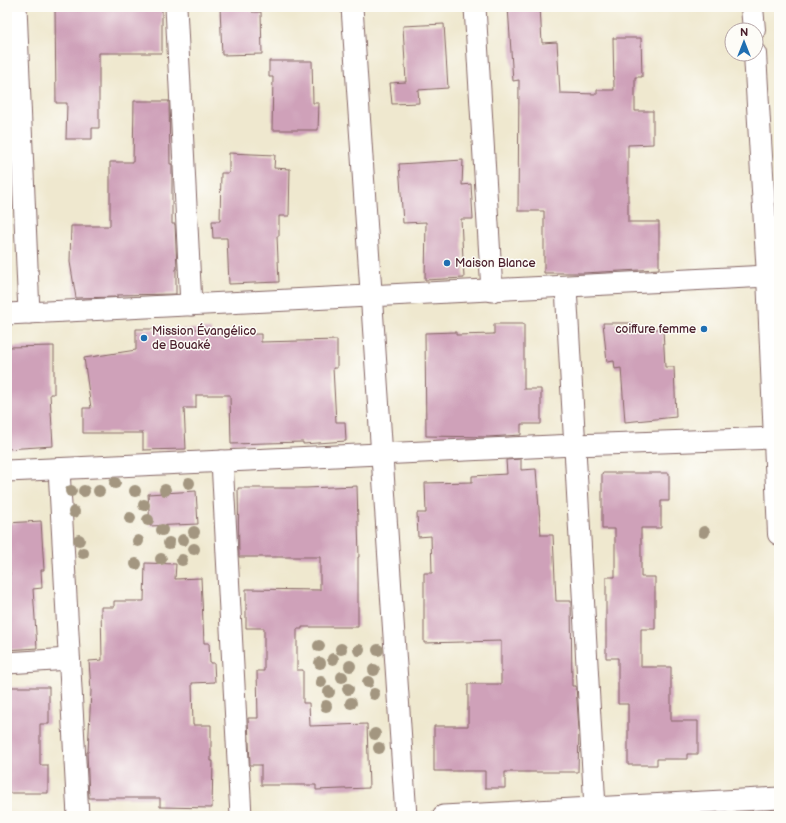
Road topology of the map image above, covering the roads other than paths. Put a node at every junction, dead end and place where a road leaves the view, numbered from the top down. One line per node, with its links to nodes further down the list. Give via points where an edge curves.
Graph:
1 (16, 7): 13 (street)
2 (176, 7): 12 (street)
3 (352, 7): 11 (street)
4 (475, 7): 10 (street)
5 (752, 7): 6 (street)
6 (753, 22)
7 (755, 62): 8 (street)
8 (768, 276): 9 (street); 15 (street)
9 (566, 287): 10 (street); 16 (street)
10 (492, 291): 11 (street)
11 (371, 296): 12 (street); 17 (street)
12 (191, 305): 13 (street)
13 (29, 313): 14 (street)
14 (7, 314)
15 (774, 438): 16 (street); 21 (street)
16 (574, 445): 17 (street); 25 (street)
17 (382, 454): 18 (street); 28 (street)
18 (222, 461): 19 (street); 27 (street)
19 (59, 469): 20 (street); 22 (street)
20 (7, 471)
21 (779, 534)
22 (69, 659): 23 (street); 26 (street)
23 (7, 663)
24 (779, 798): 25 (street)
25 (595, 808): 29 (street)
26 (78, 816)
27 (241, 816)
28 (406, 816)
29 (443, 816)

